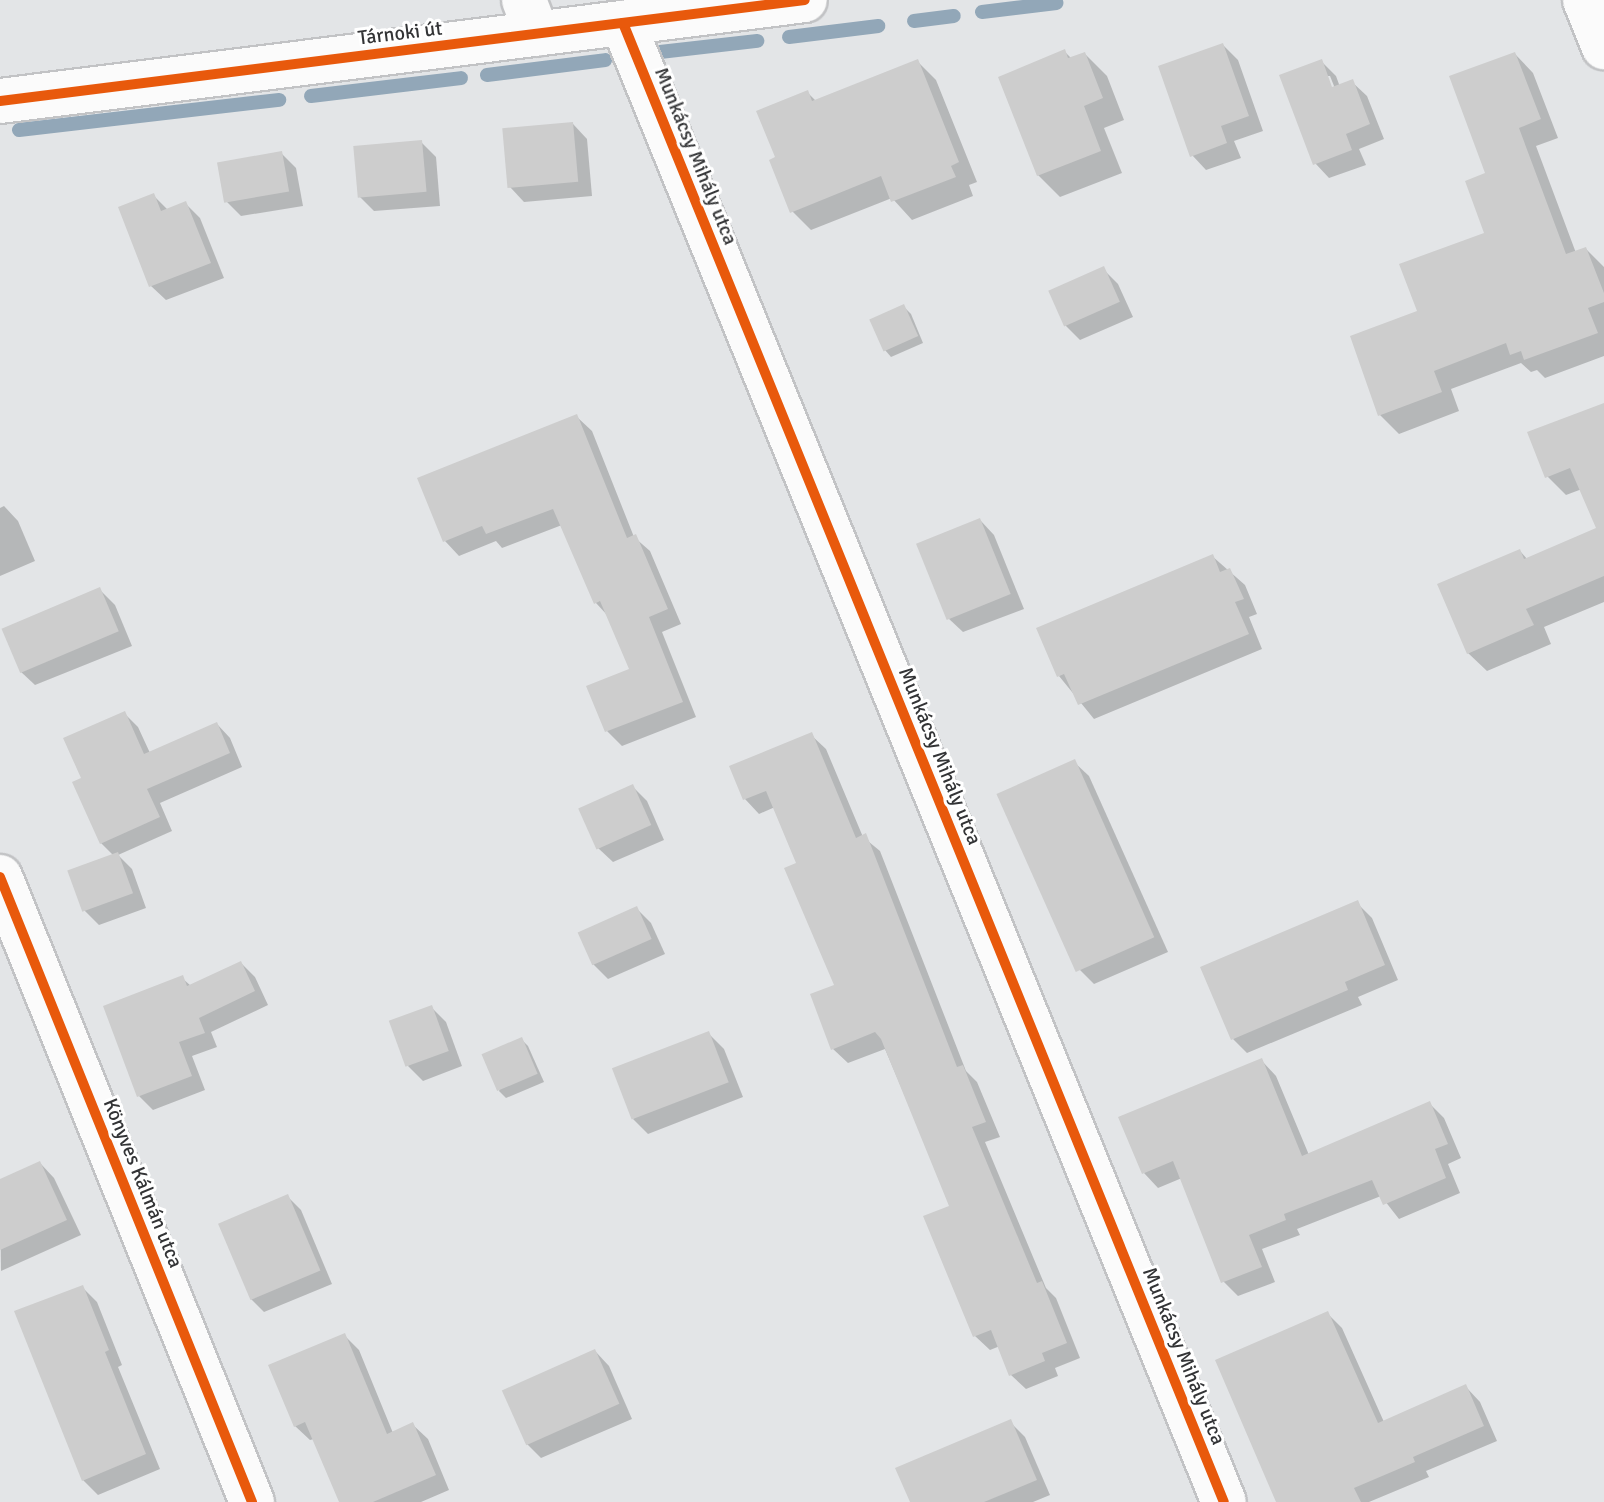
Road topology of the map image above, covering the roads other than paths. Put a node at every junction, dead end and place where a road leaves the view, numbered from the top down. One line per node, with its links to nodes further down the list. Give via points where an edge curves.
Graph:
1 (805, 0): 4 (street, Tárnoki út)
2 (1585, 0): 5 (street)
3 (530, 17): 4 (street, Tárnoki út); 6 (street, Tárnoki út)
4 (623, 23): 9 (street, Munkácsy Mihály utca)
5 (1604, 47)
6 (0, 101)
7 (0, 877): 8 (street, Könyves Kálmán utca)
8 (252, 1502)
9 (1224, 1502)

